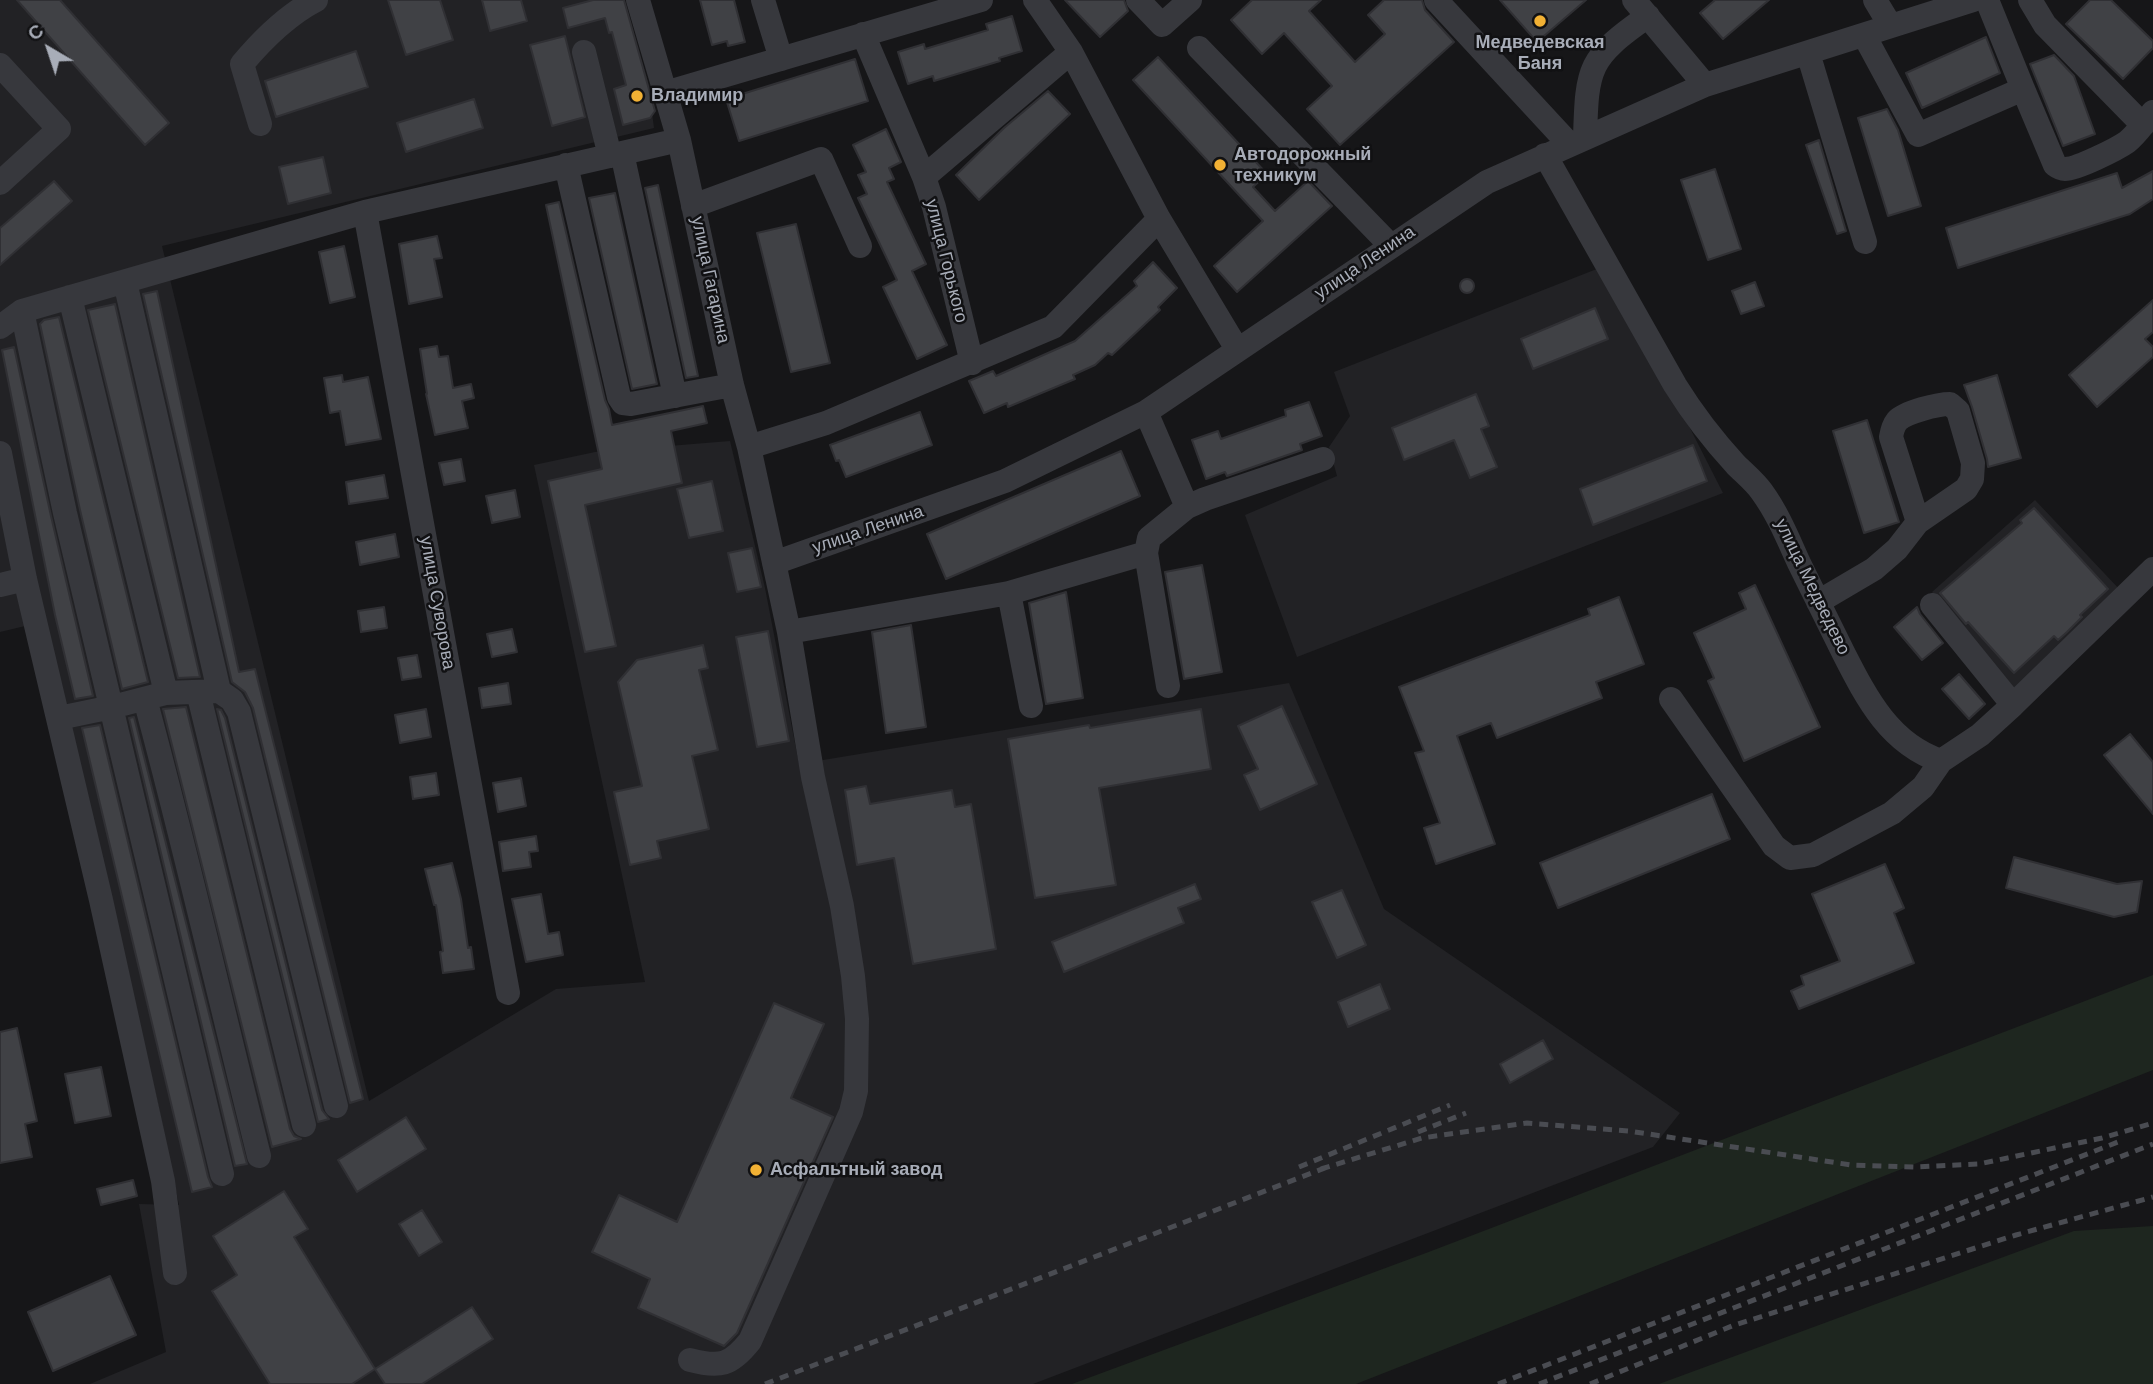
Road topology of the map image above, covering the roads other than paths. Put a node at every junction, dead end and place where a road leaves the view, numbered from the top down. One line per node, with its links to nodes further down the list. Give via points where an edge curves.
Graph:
1 (316, 0): 27 (street, via 262,40 242,64)
2 (638, 0): 25 (street, улица Гагарина)
3 (763, 0): 21 (street)
4 (1035, 0): 19 (street)
5 (1138, 0): 6 (street, via 1162,26)
6 (1190, 0)
7 (1436, 0): 29 (street)
8 (1875, 0): 14 (street)
9 (1973, 0): 14 (street, улица Ленина)
10 (1987, 0): 24 (street)
11 (2029, 0): 26 (street, via 2045,25)
12 (972, 1): 15 (street)
13 (1641, 8): 23 (street); 29 (street, via 1598,58 1589,78)
14 (1890, 26): 16 (street, улица Ленина)
15 (863, 34): 21 (street); 33 (street)
16 (1864, 35): 20 (street, улица Ленина); 24 (street, via 1918,135)
17 (1199, 48): 40 (street)
18 (584, 52): 30 (street)
19 (1071, 52): 33 (street, улица Горького); 37 (street)
20 (1808, 53): 23 (street, улица Ленина); 38 (street)
21 (781, 60): 25 (street)
22 (0, 65): 34 (street, via 59,129)
23 (1705, 85): 29 (street, улица Ленина)
24 (2023, 89): 26 (street, via 2055,165 2062,169 2127,142)
25 (665, 93): 28 (street, улица Гагарина)
26 (2150, 116)
27 (260, 124)
28 (679, 140): 30 (street); 35 (street, улица Гагарина)
29 (1578, 141): 31 (street, улица Ленина)
30 (616, 154): 32 (street); 48 (street)
31 (1545, 155): 40 (street, улица Ленина, via 1487,182); 62 (street, улица Медведево, via 1694,416 1761,491 1777,516)
32 (566, 165): 36 (street); 48 (street, via 618,397 631,404)
33 (924, 177): 46 (street, улица Горького)
34 (0, 183)
35 (694, 206): 39 (street, via 821,159); 47 (street, улица Гагарина)
36 (365, 212): 41 (street); 74 (street, улица Суворова)
37 (1159, 219): 45 (street); 46 (street, via 1053,327)
38 (1866, 242)
39 (860, 246)
40 (1391, 246): 45 (street, улица Ленина)
41 (125, 282): 42 (street); 66 (street)
42 (70, 297): 43 (street); 67 (street)
43 (22, 312): 44 (street); 71 (street)
44 (0, 327)
45 (1237, 349): 49 (street, улица Ленина)
46 (972, 363): 50 (street, via 826,423)
47 (732, 385): 48 (street); 50 (street, улица Гагарина)
48 (675, 396)
49 (1146, 412): 53 (street); 57 (street, улица Ленина, via 1005,481)
50 (749, 447): 57 (street, улица Гагарина)
51 (1323, 459): 53 (street)
52 (1, 460): 55 (street)
53 (1187, 507): 56 (street, via 1149,538)
54 (1918, 522): 54 (street, via 1966,489 1972,479 1973,463 1958,411 1950,404 1898,419 1893,427 1891,437); 62 (street, via 1874,569)
55 (7, 524): 59 (street)
56 (1146, 553): 61 (street); 65 (street)
57 (774, 563): 64 (street, улица Гагарина)
58 (2153, 569): 69 (street)
59 (25, 579): 60 (street); 72 (street)
60 (0, 584)
61 (1009, 593): 64 (street); 70 (street)
62 (1818, 602): 73 (street, улица Медведево, via 1876,712 1907,744)
63 (1932, 605): 69 (street)
64 (789, 632): 80 (street, улица Гагарина, via 853,976 856,1091 851,1112 750,1341 739,1356 715,1366)
65 (1168, 686)
66 (209, 691): 67 (street); 75 (street, via 232,700 239,712); 76 (street)
67 (155, 696): 71 (street); 77 (street, via 172,799)
68 (1671, 699): 73 (street, via 1774,846 1790,858 1813,855 1892,813 1923,787)
69 (2013, 705): 73 (street)
70 (1031, 706)
71 (112, 708): 72 (street); 78 (street)
72 (59, 718): 79 (street, via 163,1181)
73 (1941, 761)
74 (508, 993)
75 (336, 1106)
76 (304, 1125)
77 (259, 1156)
78 (222, 1174)
79 (175, 1273)
80 (690, 1360)

